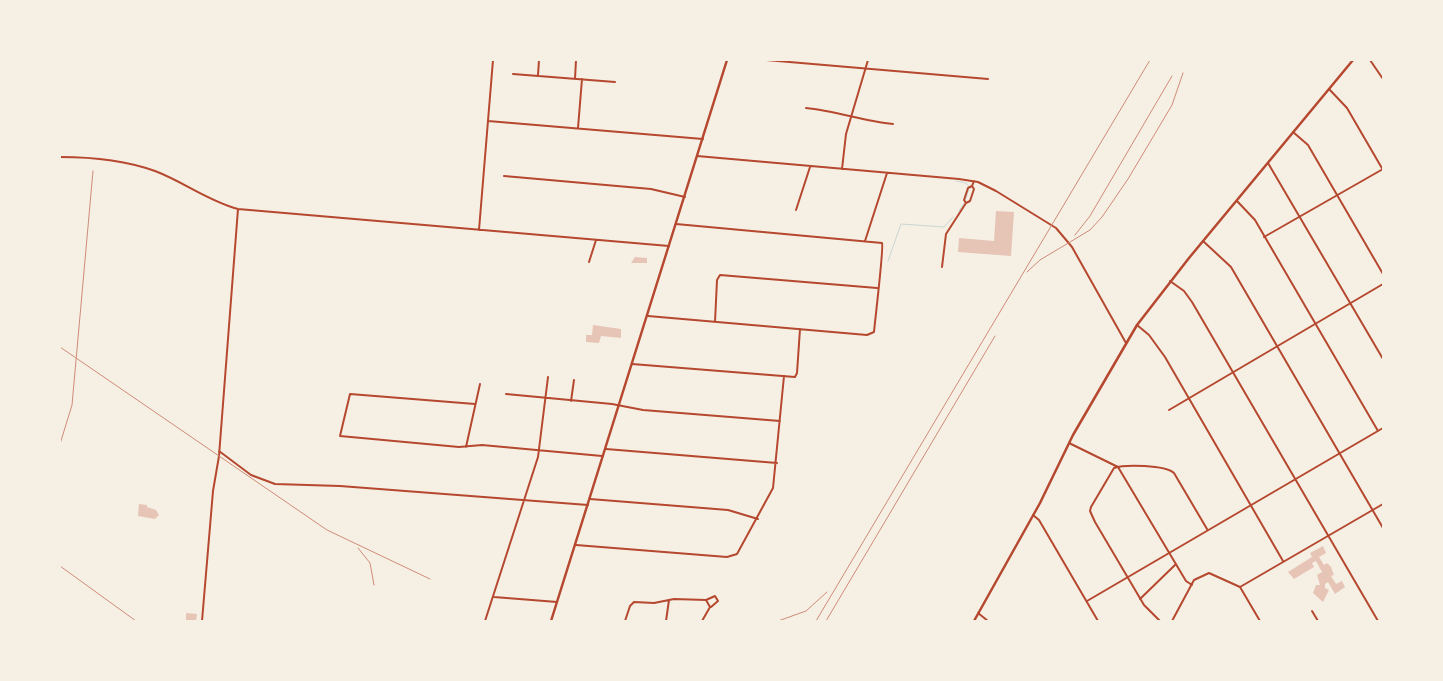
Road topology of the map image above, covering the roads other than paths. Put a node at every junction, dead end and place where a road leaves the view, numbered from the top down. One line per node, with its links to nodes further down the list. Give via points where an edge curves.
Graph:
1 (493, 60): 20 (street)
2 (539, 60): 11 (street)
3 (576, 60): 12 (street)
4 (727, 60): 24 (main road)
5 (766, 60): 9 (street)
6 (868, 60): 9 (street)
7 (1353, 60): 17 (main road)
8 (1370, 60): 15 (street)
9 (866, 69): 14 (street); 19 (street)
10 (513, 74): 11 (street)
11 (538, 76): 12 (street)
12 (575, 79): 13 (street)
13 (582, 79): 16 (street); 22 (street)
14 (988, 79)
15 (1383, 79)
16 (615, 82)
17 (1329, 89): 23 (main road); 30 (street, via 1346,107)
18 (806, 108): 19 (street)
19 (851, 116): 21 (street); 29 (street)
20 (488, 121): 22 (street); 43 (street)
21 (893, 124)
22 (578, 128): 24 (street)
23 (1294, 132): 27 (main road); 35 (street, via 1308,145)
24 (702, 139): 25 (main road)
25 (697, 156): 28 (street); 36 (main road)
26 (60, 157): 39 (street, via 144,168 167,176 214,202)
27 (1268, 163): 37 (main road); 41 (street)
28 (810, 167): 29 (street); 40 (street)
29 (842, 169): 31 (street)
30 (1383, 169): 35 (street)
31 (887, 173): 33 (street); 46 (street)
32 (504, 176): 36 (street, via 651,189)
33 (974, 181): 34 (street); 61 (street, via 996,191 1061,233)
34 (972, 186): 38 (street, via 974,189); 38 (street, via 968,188)
35 (1337, 195): 41 (street); 51 (street)
36 (685, 197): 42 (main road)
37 (1236, 201): 44 (street, via 1250,214); 47 (main road)
38 (966, 203): 50 (street, via 946,234)
39 (238, 209): 43 (street); 83 (street)
40 (796, 210)
41 (1300, 217): 44 (street); 55 (street)
42 (676, 224): 46 (street); 48 (main road)
43 (479, 230): 45 (street)
44 (1264, 237): 58 (street)
45 (596, 240): 48 (street); 49 (street)
46 (865, 241): 54 (street, via 879,242 883,246)
47 (1203, 241): 52 (main road); 62 (street, via 1229,264)
48 (669, 246): 56 (main road)
49 (589, 262)
50 (942, 267)
51 (1383, 274)
52 (1170, 281): 59 (main road); 65 (street, via 1190,299)
53 (1383, 284): 55 (street)
54 (878, 288): 57 (street, via 718,276); 60 (street, via 872,335)
55 (1350, 303): 58 (street); 63 (street)
56 (648, 316): 57 (street); 64 (main road)
57 (715, 322): 60 (street)
58 (1315, 324): 62 (street); 79 (street)
59 (1137, 326): 61 (main road); 72 (street, via 1152,337)
60 (800, 329): 66 (street, via 796,376)
61 (1126, 342): 80 (main road)
62 (1277, 346): 65 (street); 85 (street)
63 (1383, 359)
64 (632, 364): 66 (street); 75 (main road)
65 (1233, 372): 72 (street); 89 (street)
66 (784, 376): 77 (street)
67 (548, 377): 71 (street)
68 (574, 380): 73 (street)
69 (480, 384): 74 (street)
70 (506, 394): 71 (street)
71 (544, 398): 73 (street); 84 (street)
72 (1189, 399): 76 (street); 94 (street)
73 (571, 401): 75 (street)
74 (475, 404): 81 (street); 81 (street, via 350,394 342,424 341,437)
75 (618, 406): 77 (street); 82 (main road)
76 (1169, 410)
77 (780, 421): 87 (street)
78 (1383, 428): 79 (street)
79 (1378, 431): 85 (street)
80 (1069, 443): 88 (street); 96 (main road)
81 (466, 447): 84 (street, via 482,445)
82 (606, 448): 86 (main road); 87 (street)
83 (219, 450): 91 (street, via 251,475 270,483); 117 (street)
84 (539, 451): 86 (street); 91 (street)
85 (1339, 453): 89 (street); 95 (street)
86 (603, 456): 90 (main road)
87 (777, 463): 97 (street, via 772,494)
88 (1118, 467): 99 (street, via 1172,471); 102 (street); 105 (street, via 1111,470 1090,512)
89 (1295, 479): 94 (street); 100 (street)
90 (590, 498): 93 (main road); 97 (street, via 728,510)
91 (524, 501): 93 (street); 108 (street)
92 (1383, 504): 95 (street)
93 (588, 505): 101 (main road)
94 (1251, 505): 99 (street); 103 (street)
95 (1372, 510): 98 (street); 100 (street)
96 (1033, 515): 112 (street); 116 (main road)
97 (758, 519): 101 (street, via 738,552 730,557)
98 (1383, 528)
99 (1207, 530): 102 (street)
100 (1328, 536): 103 (street); 130 (street)
101 (575, 545): 113 (main road)
102 (1169, 552): 104 (street); 105 (street)
103 (1283, 561): 107 (street)
104 (1176, 564): 106 (street); 109 (street)
105 (1127, 577): 109 (street); 112 (street)
106 (1192, 585): 107 (street, via 1196,578 1207,573); 127 (street)
107 (1240, 587): 128 (street)
108 (493, 596): 113 (street); 118 (street)
109 (1140, 599): 126 (street)
110 (669, 600): 111 (street); 120 (street, via 632,603); 121 (street)
111 (706, 600): 114 (street); 114 (street, via 715,596 718,601)
112 (1087, 601): 125 (street)
113 (557, 602): 119 (main road)
114 (710, 607): 122 (street)
115 (1312, 611): 129 (street)
116 (978, 613): 123 (main road); 124 (street)
117 (202, 621)
118 (486, 621)
119 (551, 621)
120 (625, 621)
121 (666, 621)
122 (702, 621)
123 (974, 621)
124 (988, 621)
125 (1098, 621)
126 (1160, 621)
127 (1172, 621)
128 (1260, 621)
129 (1318, 621)
130 (1378, 621)

